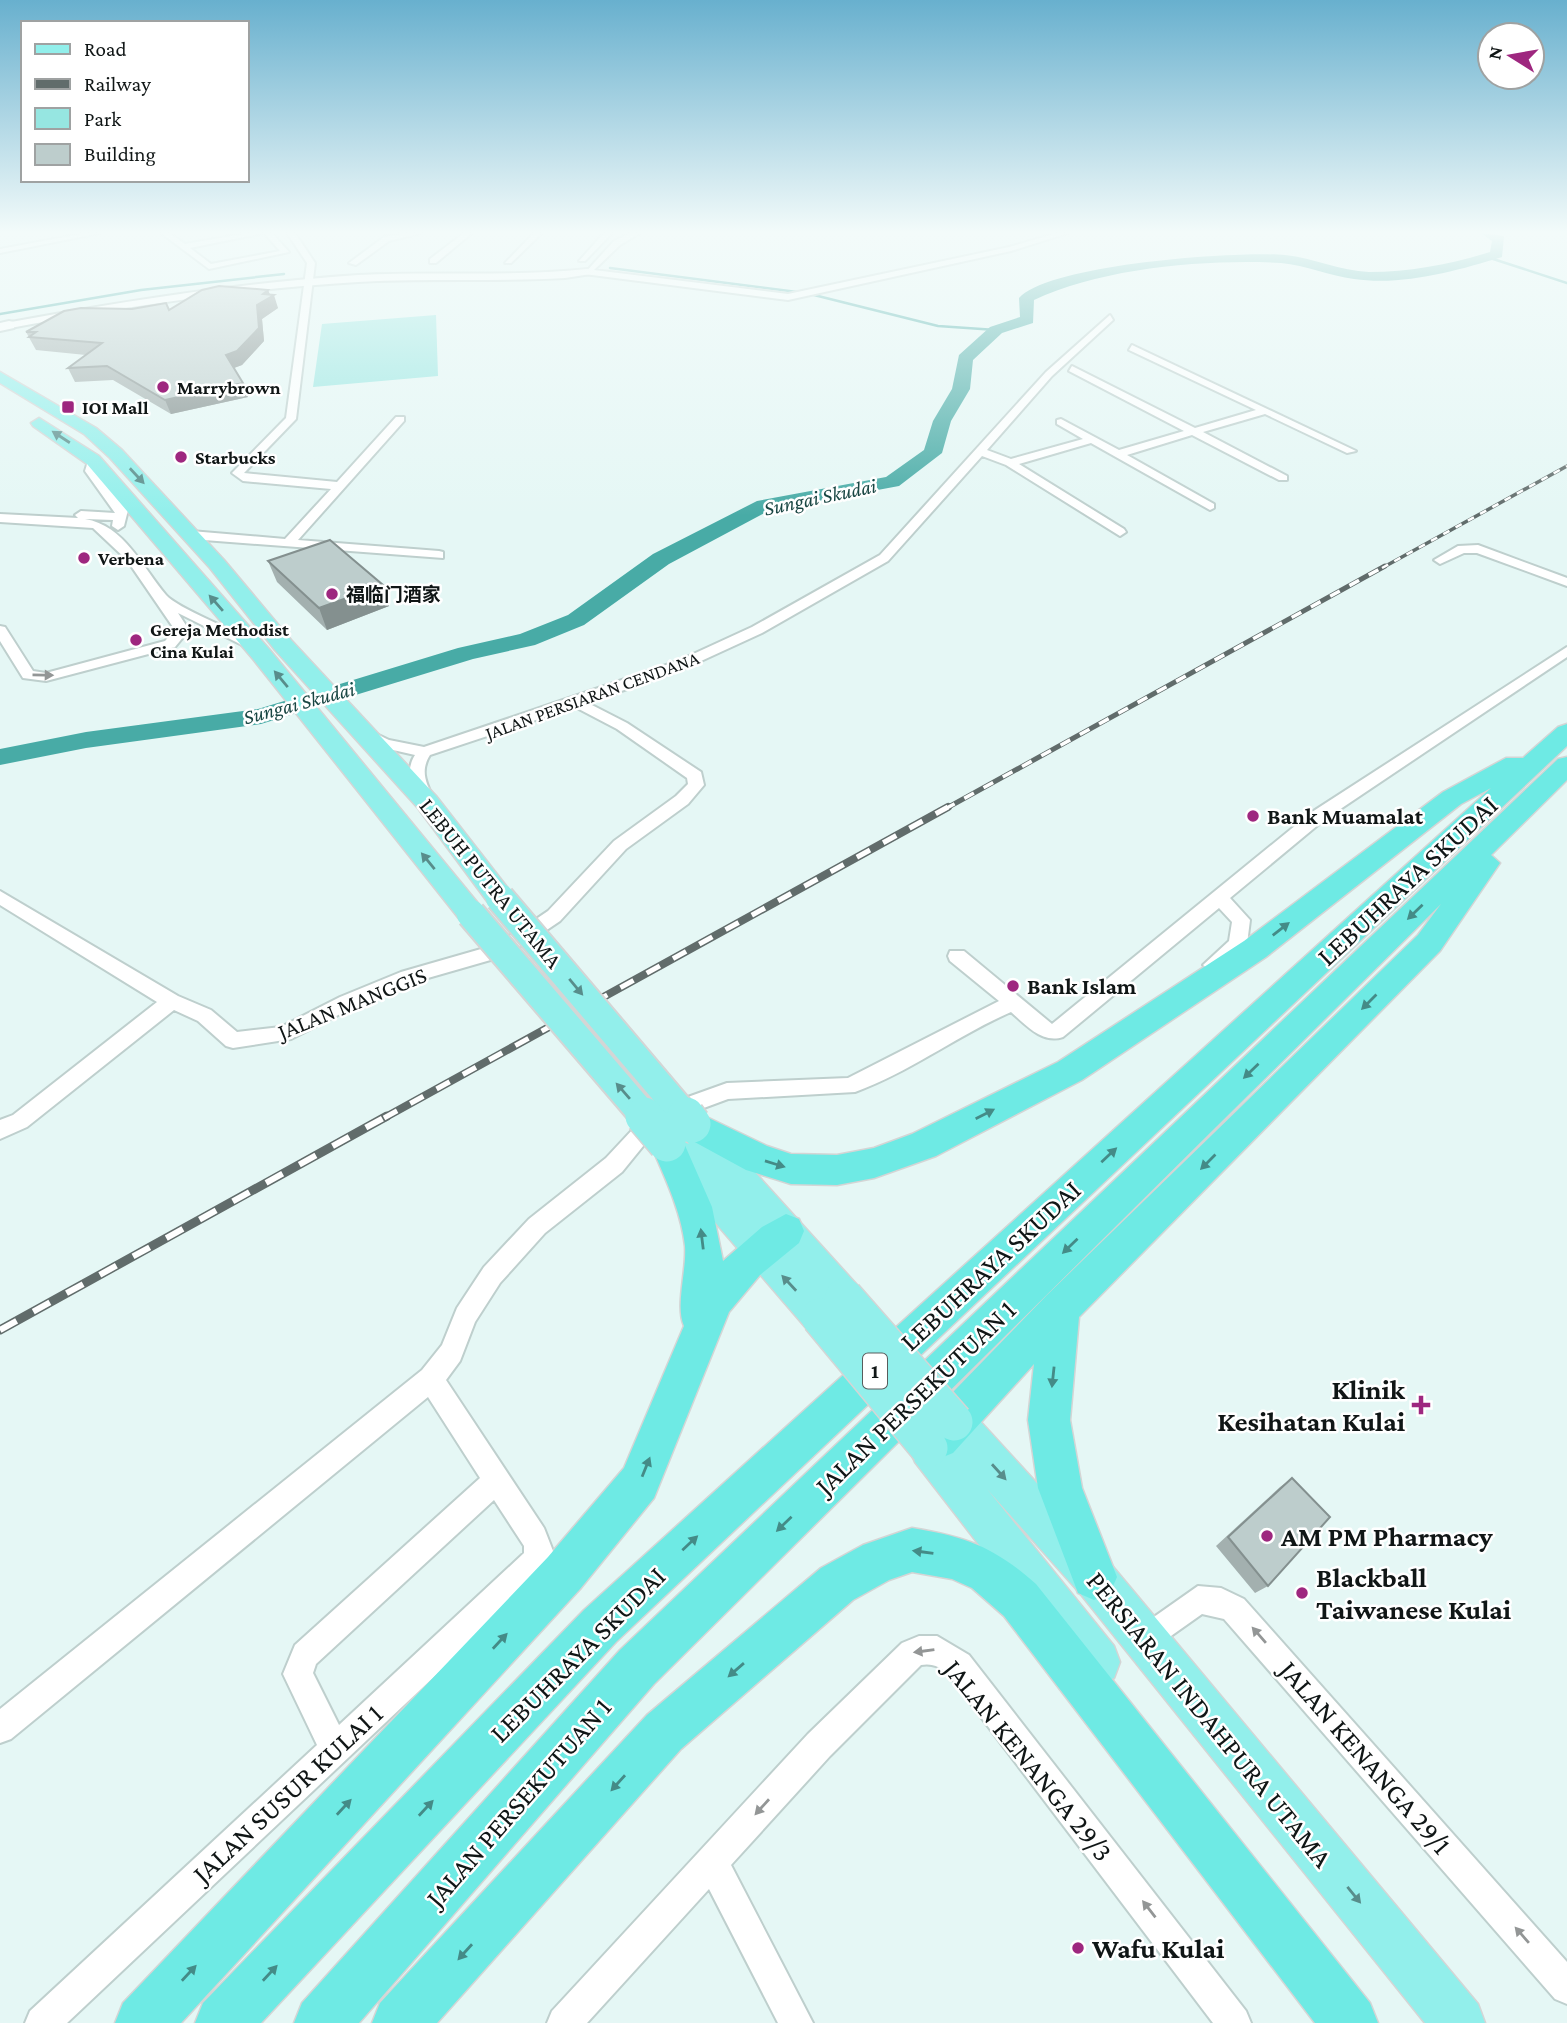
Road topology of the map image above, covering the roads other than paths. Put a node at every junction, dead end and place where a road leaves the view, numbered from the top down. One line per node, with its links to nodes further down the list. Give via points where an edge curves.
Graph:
1 (303, 327): 18 (street, via 291,419 238,473)
2 (1100, 327): 12 (street, JALAN PERSIARAN CENDANA, via 1049,374)
3 (1132, 348): 7 (street)
4 (1072, 369): 10 (street)
5 (0, 377): 24 (main road, LEBUH PUTRA UTAMA, one-way to 24, via 107,446)
6 (10, 405): 15 (main road, LEBUH PUTRA UTAMA, one-way to 6)
7 (1265, 411): 10 (street); 13 (street)
8 (400, 418): 18 (street)
9 (1061, 422): 11 (street)
10 (1194, 432): 14 (street); 17 (street)
11 (1091, 440): 14 (street); 16 (street)
12 (981, 451): 16 (street); 34 (street, JALAN PERSIARAN CENDANA, via 884,558 758,630)
13 (1350, 451)
14 (1117, 454): 19 (street)
15 (93, 460): 21 (street, via 91,471 122,509); 32 (main road, LEBUH PUTRA UTAMA, one-way to 15)
16 (1010, 463): 23 (street)
17 (1283, 478)
18 (340, 486): 26 (street)
19 (1210, 506)
20 (0, 509): 21 (street)
21 (120, 517): 25 (street)
22 (0, 518): 25 (street, via 96,525)
23 (1120, 532)
24 (191, 535): 26 (street); 35 (main road, LEBUH PUTRA UTAMA)
25 (114, 541): 30 (street)
26 (288, 543): 27 (street)
27 (439, 555)
28 (1440, 560): 29 (street, via 1462,549 1478,549)
29 (1567, 582)
30 (165, 602): 31 (street, one-way to 30, via 28,675 61,675 176,639 182,630); 32 (street)
31 (0, 630)
32 (257, 650): 48 (main road, LEBUH PUTRA UTAMA, one-way to 32, bridge, via 471,914)
33 (1567, 651): 42 (street, via 1318,816)
34 (578, 703): 37 (street, JALAN PERSIARAN CENDANA); 38 (street, via 622,726 695,776)
35 (361, 731): 37 (street, via 385,744); 40 (main road, LEBUH PUTRA UTAMA)
36 (1563, 747): 39 (highway, LEBUHRAYA SKUDAI / 1); 46 (highway, one-way to 36, via 1255,949 1452,798); 64 (highway, LEBUHRAYA SKUDAI / 1, one-way to 36, via 600,1626)
37 (425, 752): 40 (street, via 416,776)
38 (696, 785): 44 (street, JALAN MANGGIS, via 620,845 554,916 487,954 408,977 284,1034 259,1039 233,1040 201,1012)
39 (1534, 797): 50 (highway, one-way to 50, via 1429,943); 65 (highway, JALAN PERSEKUTUAN 1 / 1, one-way to 65, via 637,1667)
40 (427, 802): 48 (main road, LEBUH PUTRA UTAMA, one-way to 48, bridge)
41 (0, 897): 44 (street, JALAN MANGGIS)
42 (1219, 897): 45 (street, via 1056,1032 1047,1031); 46 (street, via 1241,920 1238,944)
43 (957, 956): 45 (street)
44 (171, 1001): 47 (street, via 20,1121)
45 (1014, 1003): 52 (street, via 848,1086 727,1091 667,1113 614,1165 537,1226 492,1275 465,1316 451,1353)
46 (1129, 1031): 48 (highway, one-way to 46, via 790,1169 836,1170 874,1163 924,1145 1070,1071)
47 (0, 1130)
48 (680, 1134): 49 (main road, LEBUH PUTRA UTAMA); 51 (highway, one-way to 48, via 707,1277)
49 (772, 1240): 51 (highway, via 732,1275 714,1301); 53 (main road, LEBUH PUTRA UTAMA, bridge)
50 (1060, 1309): 53 (highway); 55 (highway, one-way to 55, via 1049,1420 1060,1488)
51 (691, 1355): 57 (highway, one-way to 51, via 564,1573 639,1483)
52 (431, 1379): 54 (street); 58 (street)
53 (941, 1435): 55 (main road, PERSIARAN INDAHPURA UTAMA, one-way to 55); 71 (main road, PERSIARAN INDAHPURA UTAMA)
54 (496, 1480): 57 (street, JALAN SUSUR KULAI 1, via 539,1550 534,1563); 59 (street, via 305,1654 298,1674)
55 (1094, 1577): 56 (main road, PERSIARAN INDAHPURA UTAMA)
56 (1144, 1641): 61 (street, JALAN KENANGA 29/1, one-way to 56, via 1234,1609 1222,1602 1198,1600); 72 (main road, PERSIARAN INDAHPURA UTAMA, one-way to 72)
57 (445, 1671): 59 (street, JALAN SUSUR KULAI 1); 63 (highway, one-way to 57)
58 (0, 1728)
59 (335, 1749): 62 (street, JALAN SUSUR KULAI 1)
60 (712, 1862): 67 (street, JALAN KENANGA 29/3); 68 (street); 69 (street, JALAN KENANGA 29/3, one-way to 60, via 967,1675 948,1655 935,1649 912,1653 819,1745)
61 (1567, 1987)
62 (41, 2023)
63 (143, 2023)
64 (223, 2023)
65 (322, 2023)
66 (400, 2023): 70 (highway, one-way to 66, via 1020,1600 988,1572 954,1557 912,1550 836,1584 664,1732)
67 (564, 2023)
68 (796, 2023)
69 (1234, 2023)
70 (1350, 2023)
71 (1379, 2023)
72 (1459, 2023)

